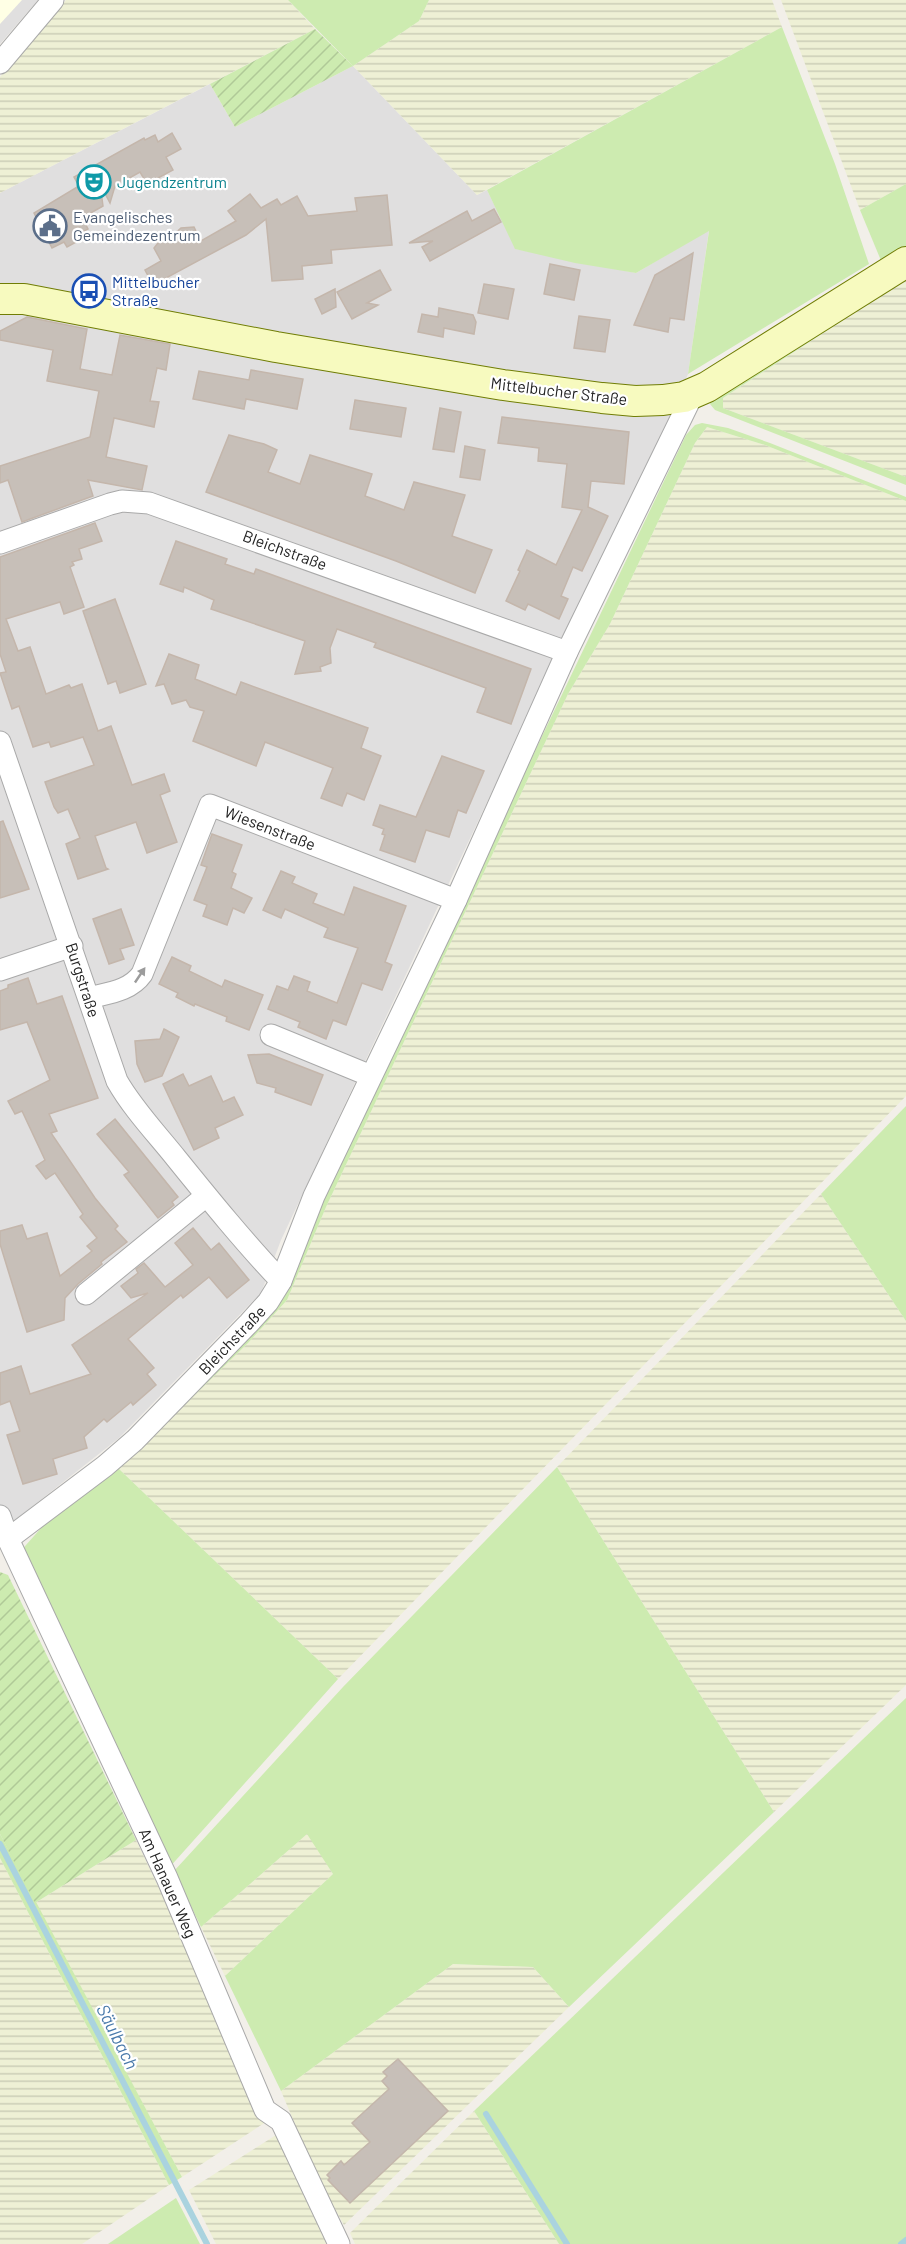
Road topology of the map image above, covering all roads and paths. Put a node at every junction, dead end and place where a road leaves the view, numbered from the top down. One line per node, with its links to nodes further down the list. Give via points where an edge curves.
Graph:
1 (53, 0): 2 (street)
2 (0, 63)
3 (906, 262): 5 (main road, Mittelbucher Straße)
4 (0, 299): 5 (main road, Mittelbucher Straße, via 24,299 503,385 634,401)
5 (693, 394): 7 (street, Bleichstraße)
6 (0, 543): 7 (street, Bleichstraße, via 110,504 149,503)
7 (567, 652): 9 (street, Bleichstraße)
8 (0, 742): 10 (street, Burgstraße)
9 (456, 900): 12 (street, Wiesenstraße, one-way to 9, via 127,987 142,974 210,805); 14 (street, Bleichstraße)
10 (72, 946): 11 (street); 12 (street, Burgstraße)
11 (0, 970)
12 (88, 998): 15 (street, Burgstraße, via 123,1091)
13 (271, 1035): 14 (street)
14 (371, 1076): 16 (street, Bleichstraße, via 314,1196)
15 (206, 1196): 16 (street, Burgstraße); 17 (street)
16 (281, 1281): 19 (street, Bleichstraße, via 249,1323 135,1440)
17 (86, 1294)
18 (0, 1516): 19 (street, Am Hanauer Weg)
19 (8, 1539): 20 (street, Am Hanauer Weg, via 167,1878 265,2110 282,2121)
20 (339, 2244)

